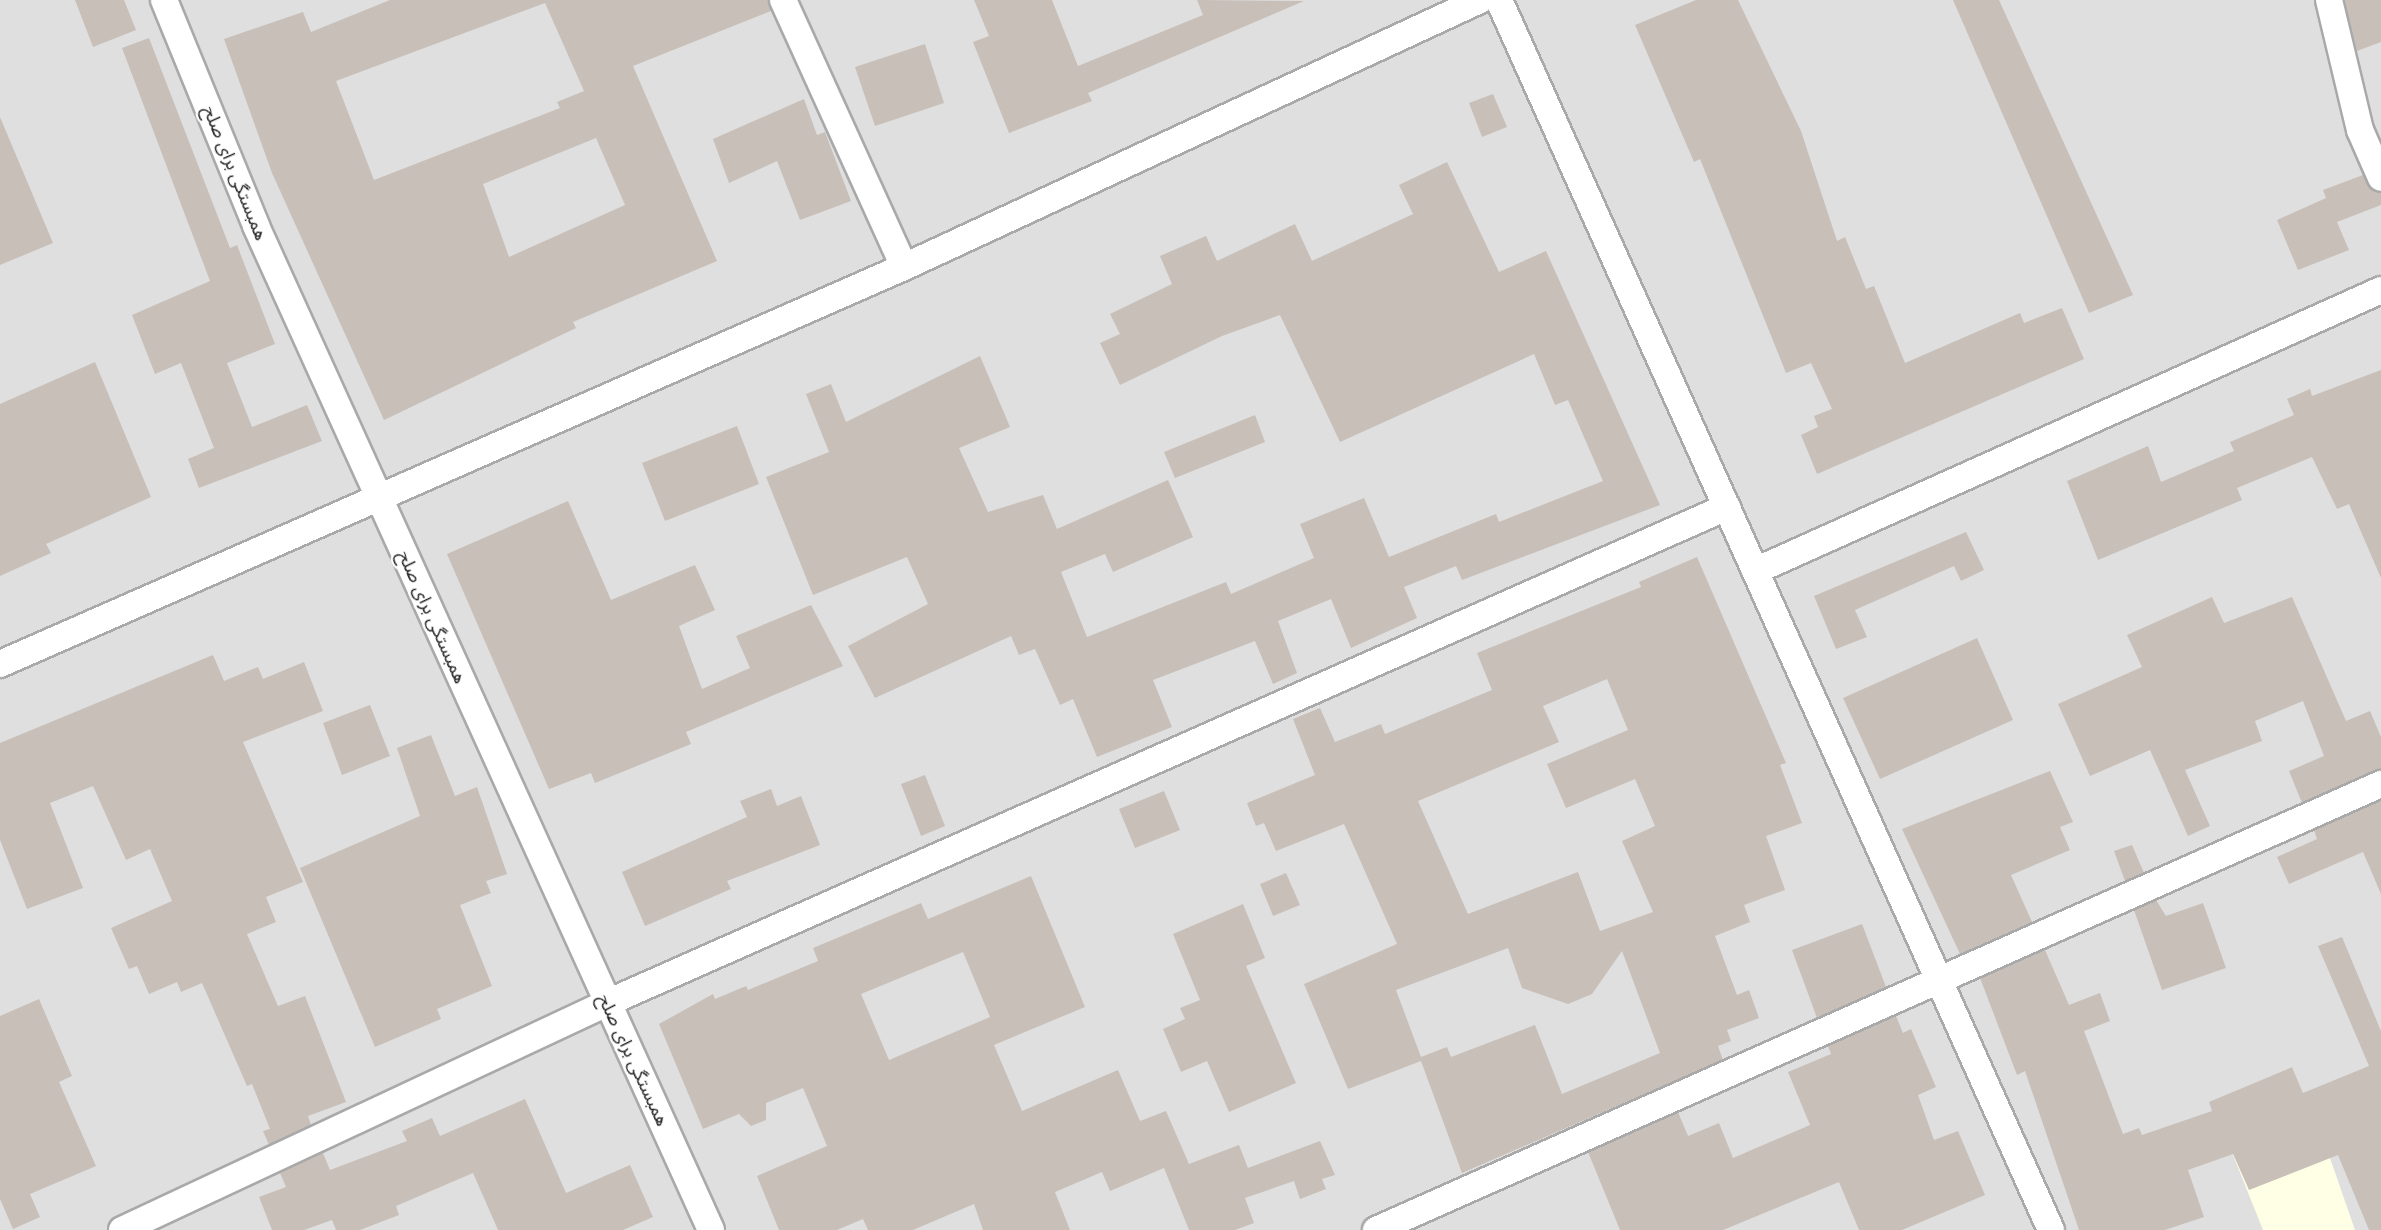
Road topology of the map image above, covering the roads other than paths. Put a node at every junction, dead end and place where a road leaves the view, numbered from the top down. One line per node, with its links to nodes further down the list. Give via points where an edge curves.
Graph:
1 (783, 0): 7 (street)
2 (1480, 0): 7 (street)
3 (1499, 0): 10 (street)
4 (2329, 0): 6 (street, via 2360,130)
5 (174, 3): 9 (street, همبستگی برای صلح, via 256,226)
6 (2381, 178)
7 (904, 267): 9 (street)
8 (2381, 290): 11 (street)
9 (379, 501): 12 (street); 15 (street, همبستگی برای صلح)
10 (1727, 507): 11 (street); 15 (street)
11 (1755, 571): 14 (street)
12 (0, 664)
13 (2381, 784): 14 (street)
14 (1937, 978): 18 (street); 19 (street)
15 (607, 1003): 16 (street); 17 (street, همبستگی برای صلح)
16 (122, 1230)
17 (711, 1230)
18 (1376, 1230)
19 (2051, 1230)

